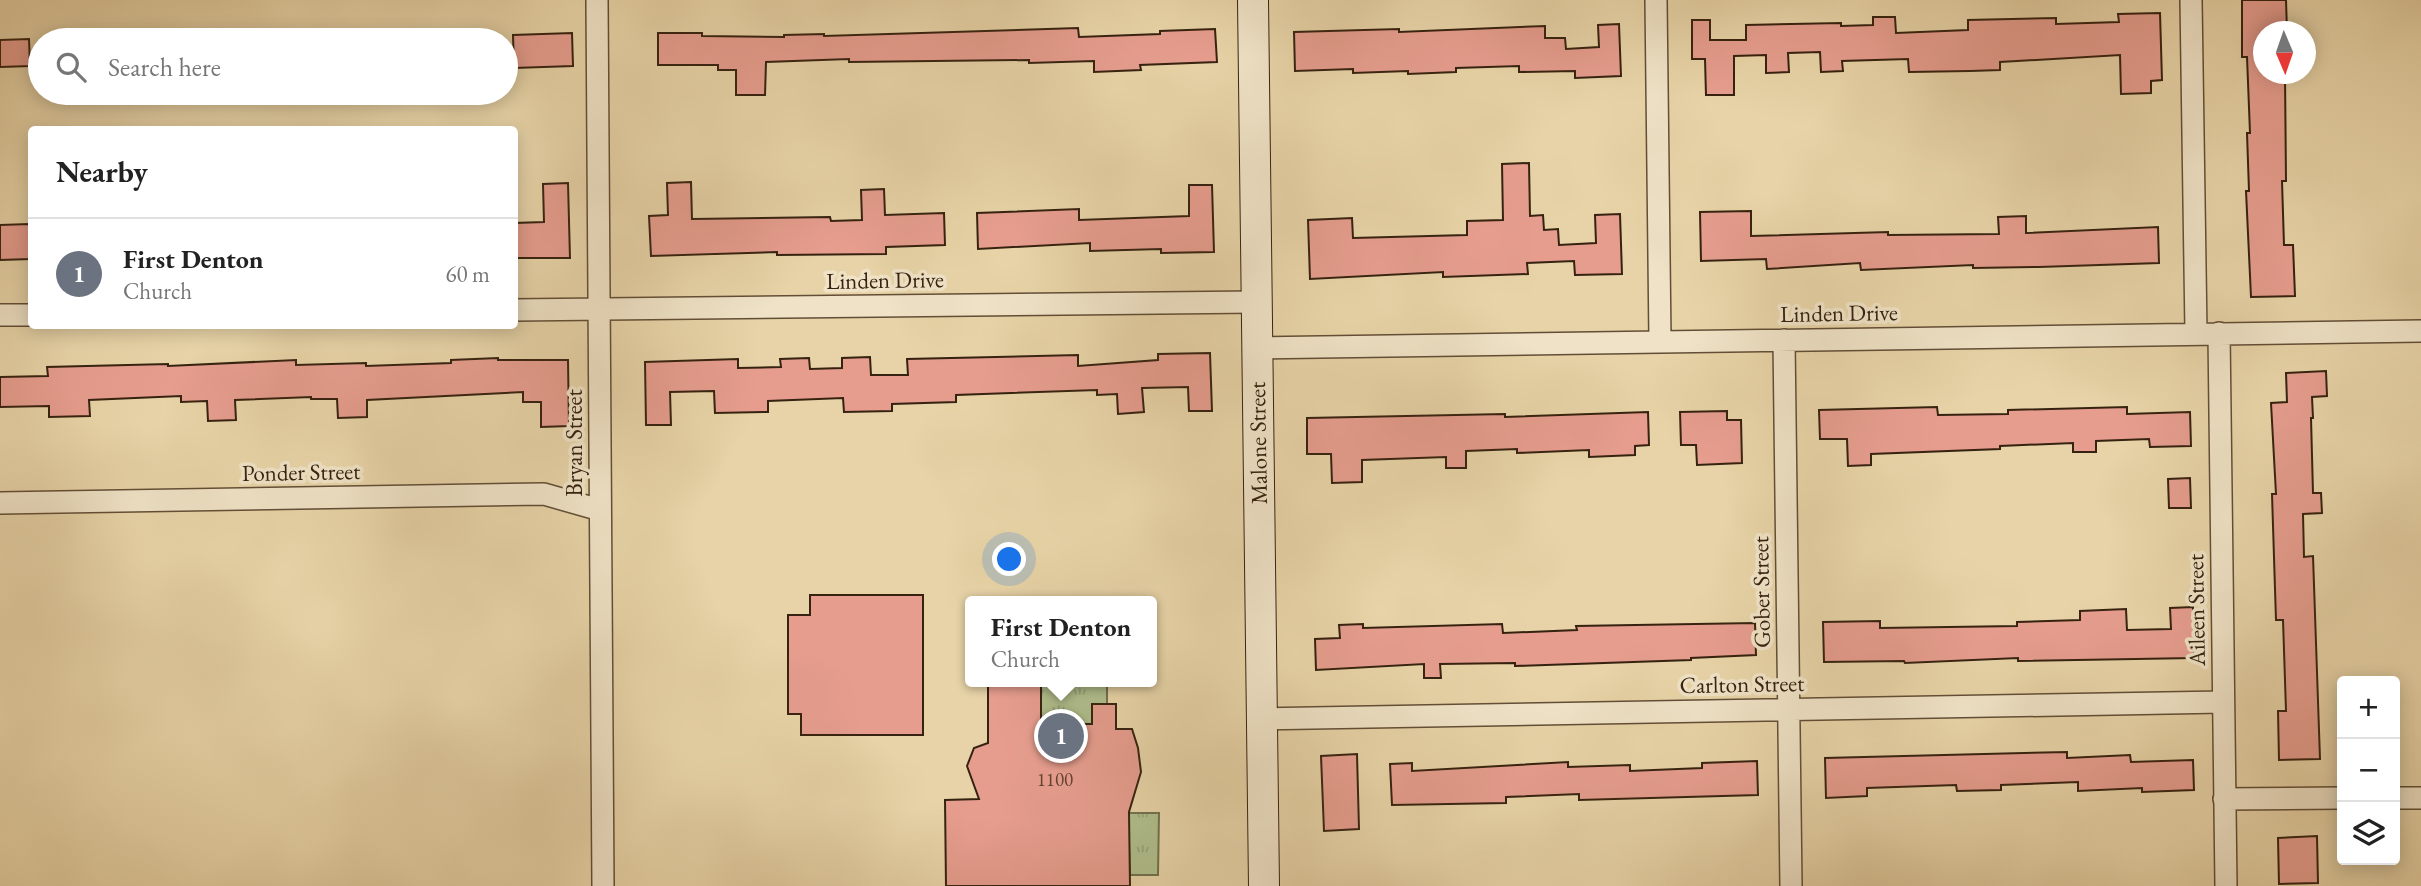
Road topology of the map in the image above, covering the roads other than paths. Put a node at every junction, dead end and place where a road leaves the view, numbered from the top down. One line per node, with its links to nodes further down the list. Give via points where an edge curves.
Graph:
1 (597, 0): 6 (street, Bryan Street)
2 (1253, 0): 5 (street, Malone Street)
3 (1656, 0): 14 (street)
4 (2191, 0): 12 (street)
5 (1256, 302): 6 (street, Linden Drive); 15 (street, Malone Street)
6 (599, 309): 7 (street, Linden Drive); 17 (street, Bryan Street)
7 (518, 310)
8 (0, 315): 9 (street)
9 (28, 315)
10 (2421, 331): 11 (street, Linden Drive)
11 (2218, 333): 12 (street, Linden Drive); 18 (street, Aileen Street)
12 (2196, 334): 13 (street, Linden Drive)
13 (1784, 340): 14 (street, Linden Drive); 19 (street, Gober Street)
14 (1660, 341): 15 (street, Linden Drive)
15 (1257, 348): 20 (street, Malone Street)
16 (0, 503): 17 (street, Ponder Street, via 544,494)
17 (600, 510): 25 (street, Bryan Street)
18 (2223, 702): 19 (street, Carlton Street); 24 (street, Aileen Street)
19 (1789, 709): 20 (street, Carlton Street); 27 (street, Gober Street)
20 (1261, 719): 26 (street, Malone Street)
21 (2337, 798): 24 (street)
22 (2400, 798): 23 (street)
23 (2421, 798)
24 (2224, 799): 28 (street, Aileen Street)
25 (603, 886)
26 (1264, 886)
27 (1791, 886)
28 (2226, 886)

